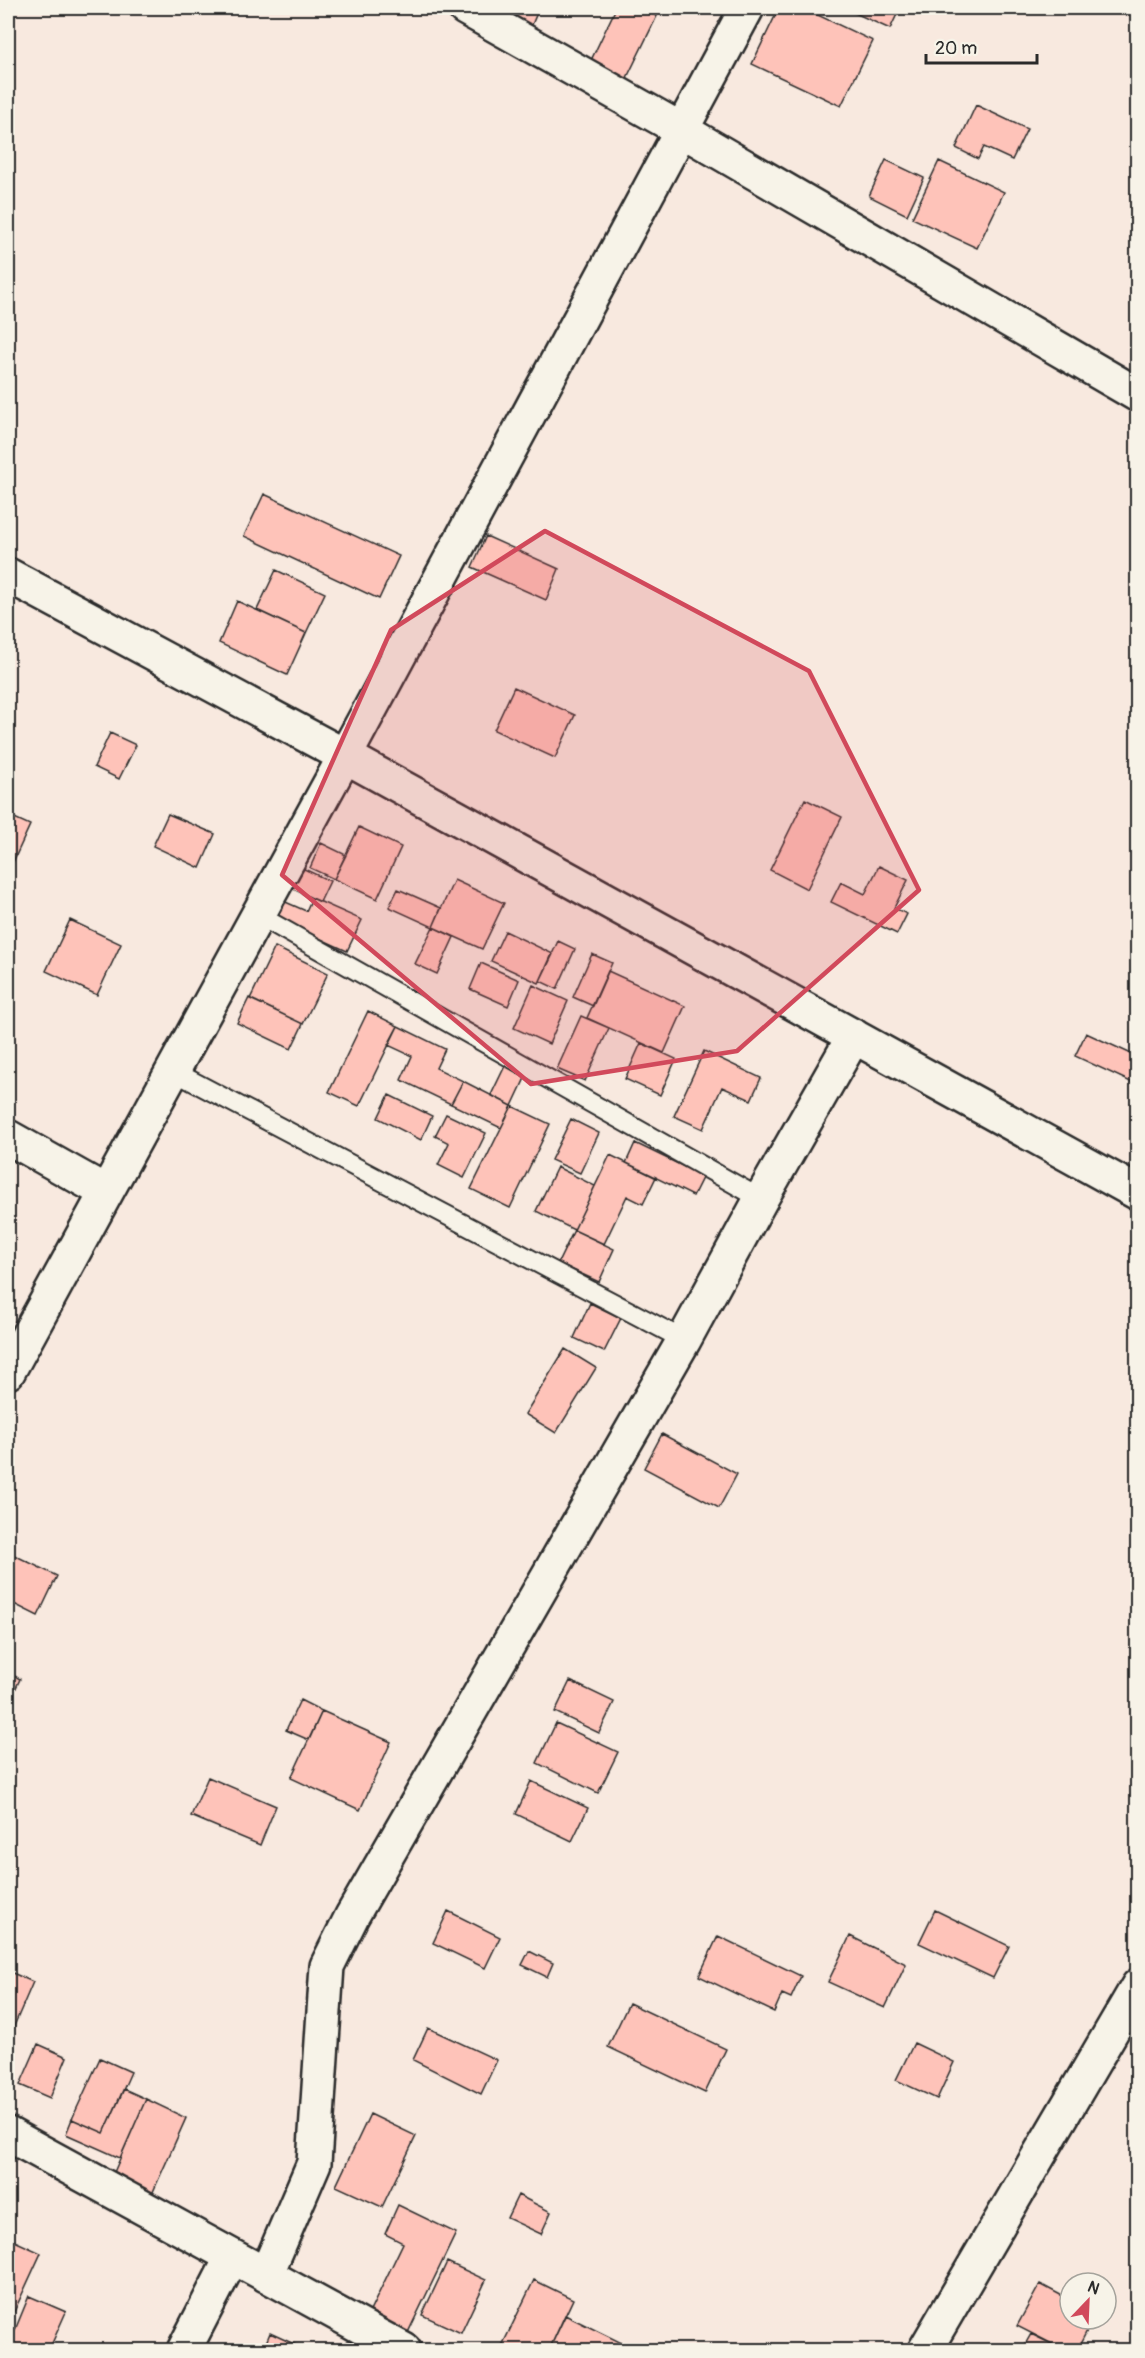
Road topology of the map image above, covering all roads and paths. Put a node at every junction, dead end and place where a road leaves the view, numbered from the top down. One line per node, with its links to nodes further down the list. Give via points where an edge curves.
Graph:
1 (465, 8): 3 (street)
2 (747, 8): 3 (street)
3 (680, 129): 4 (street); 6 (street)
4 (1137, 395)
5 (8, 575): 6 (street)
6 (345, 756): 7 (street); 8 (street)
7 (258, 915): 9 (street); 13 (lane)
8 (854, 1036): 12 (street); 13 (street)
9 (173, 1071): 11 (street); 14 (lane)
10 (8, 1137): 11 (street)
11 (106, 1192): 15 (street)
12 (1137, 1192)
13 (761, 1199): 14 (street)
14 (684, 1340): 19 (street, via 352,1916 327,1966 314,2163)
15 (8, 1372)
16 (1137, 1986): 22 (street)
17 (8, 2134): 18 (street)
18 (232, 2257): 19 (street); 20 (street)
19 (266, 2275): 21 (street)
20 (184, 2350)
21 (404, 2350)
22 (925, 2350)

